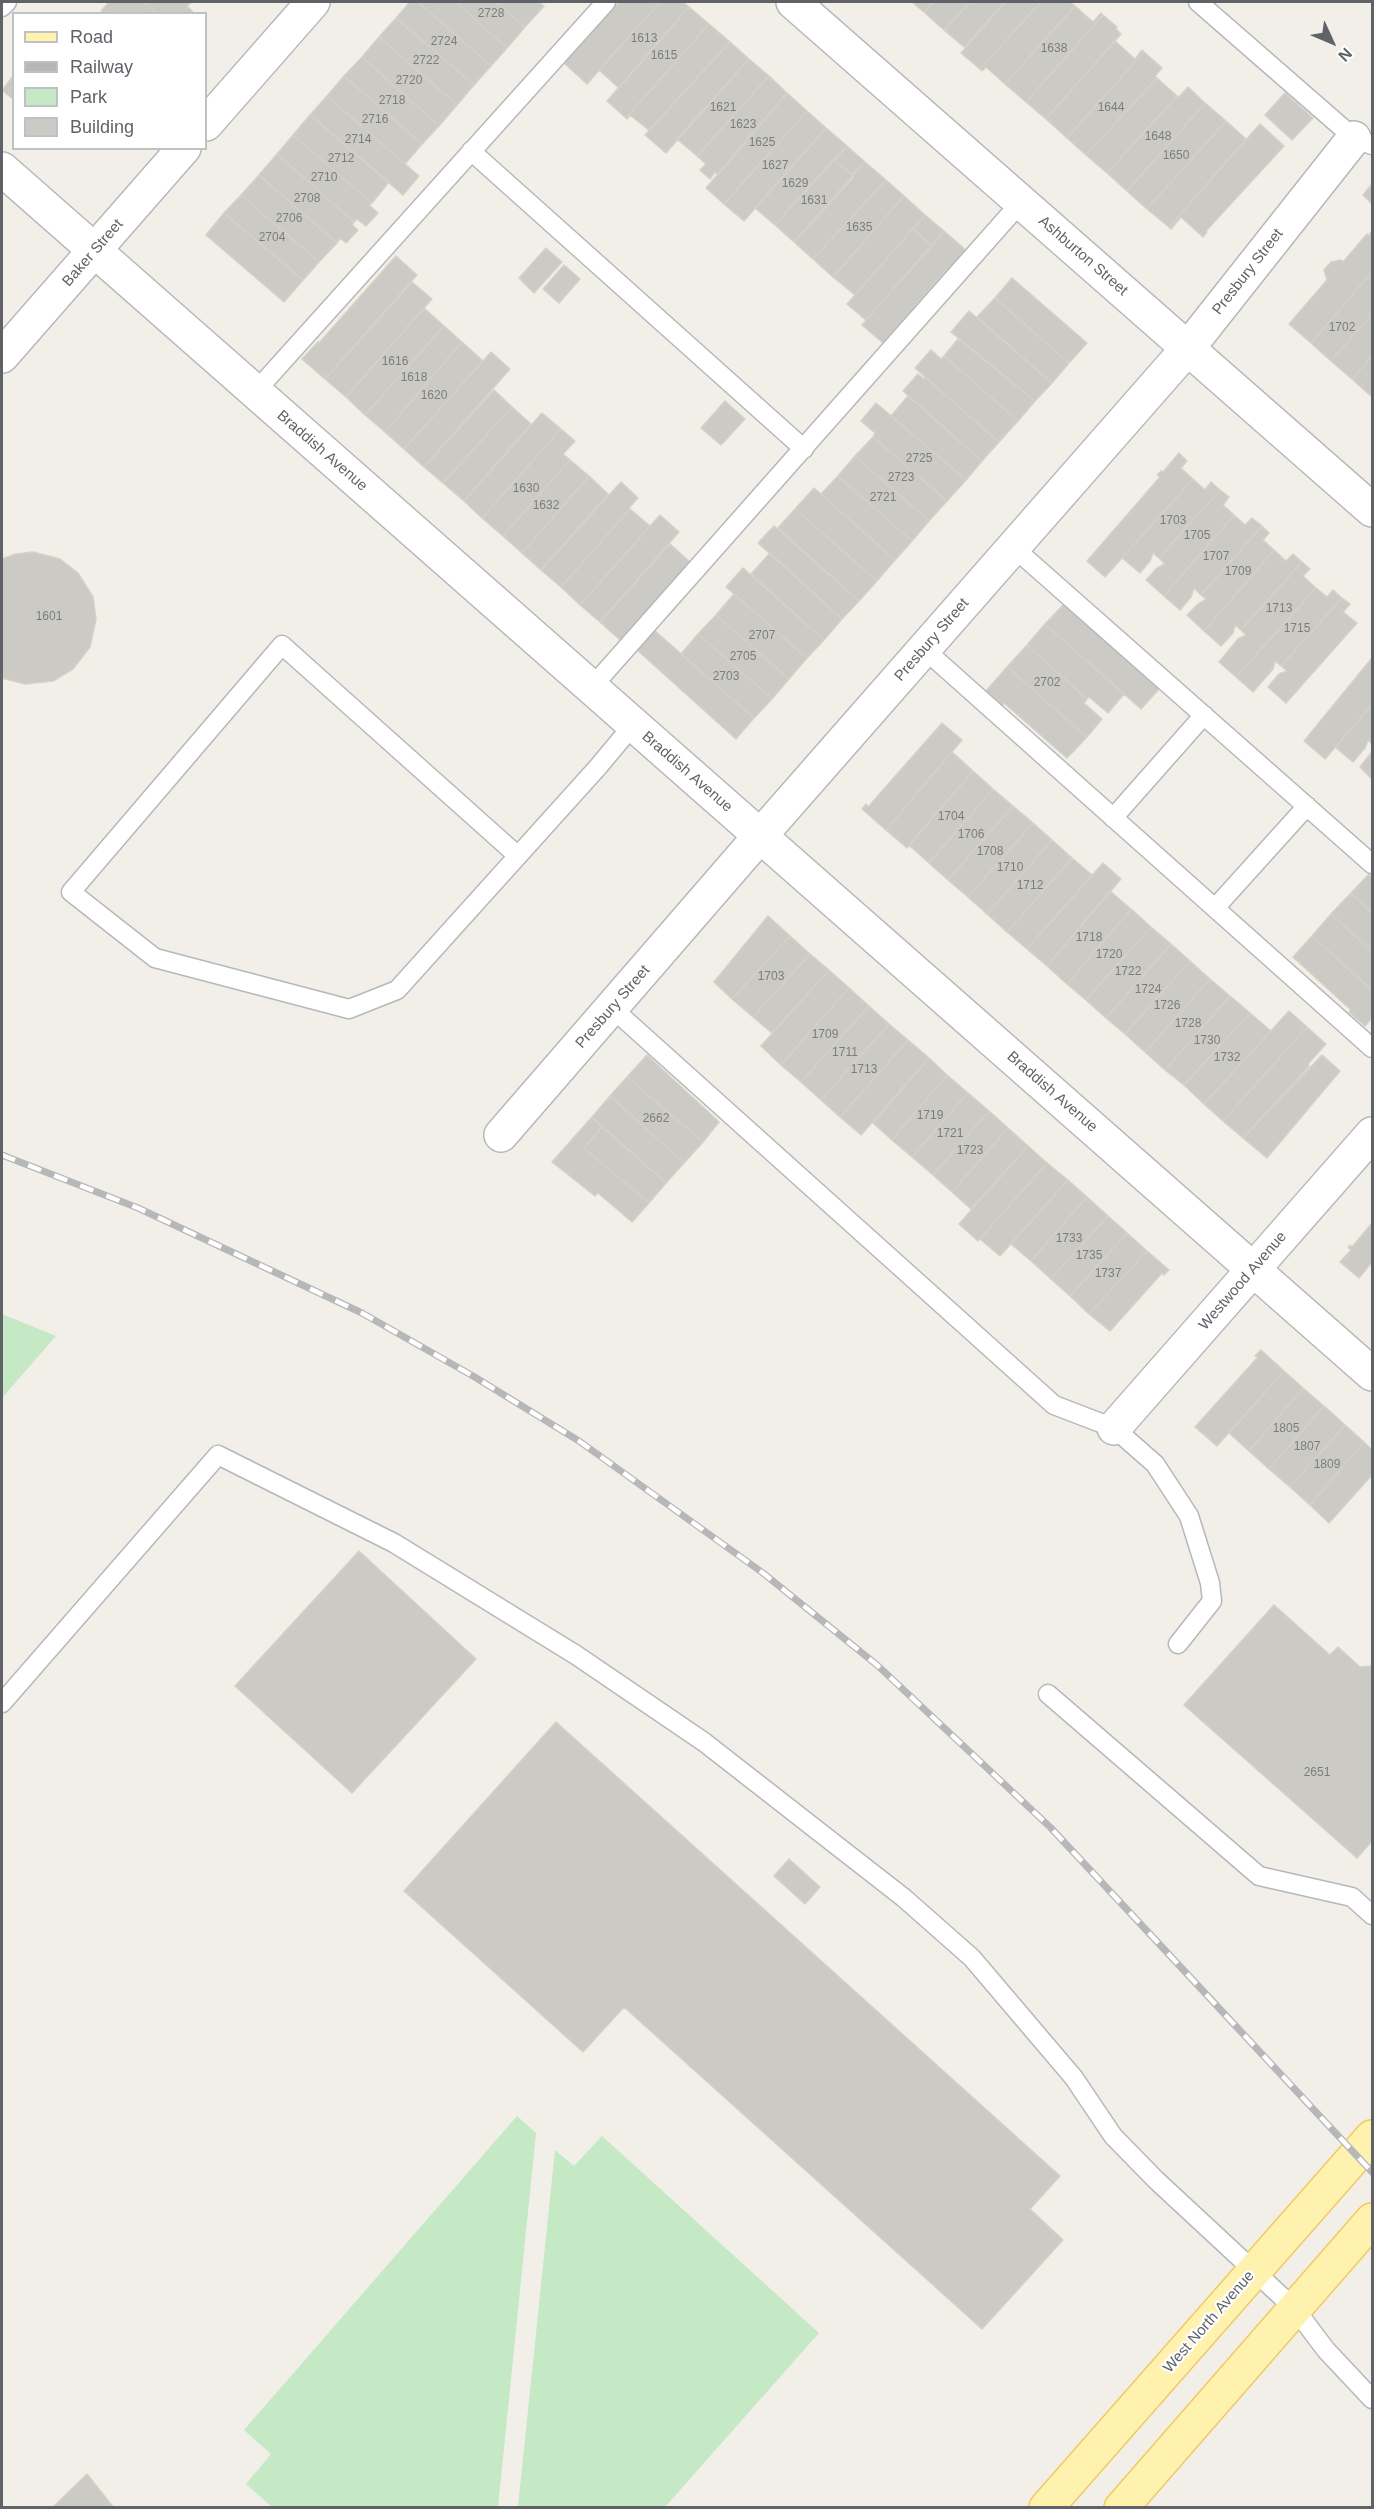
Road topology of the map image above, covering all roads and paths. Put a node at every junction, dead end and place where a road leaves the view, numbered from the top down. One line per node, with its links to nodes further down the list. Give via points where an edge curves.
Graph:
1 (7, 2): 6 (lane)
2 (313, 2): 7 (street)
3 (606, 2): 10 (lane)
4 (794, 2): 12 (street, Ashburton Street)
5 (1198, 2): 8 (lane)
6 (2, 8)
7 (207, 123)
8 (1363, 142): 14 (street, Presbury Street)
9 (182, 150): 13 (street, Baker Street)
10 (471, 151): 16 (lane); 17 (lane)
11 (2, 169): 13 (street, Braddish Avenue)
12 (1022, 201): 14 (street, Ashburton Street); 17 (lane)
13 (94, 251): 15 (street, Baker Street); 16 (street, Braddish Avenue)
14 (1188, 348): 18 (street, Ashburton Street); 19 (street, Presbury Street)
15 (2, 357)
16 (255, 392): 21 (street, Braddish Avenue)
17 (804, 448): 21 (lane)
18 (1372, 510)
19 (1013, 547): 20 (street, Presbury Street); 22 (lane)
20 (924, 649): 25 (lane); 26 (street, Presbury Street)
21 (591, 688): 23 (street, Braddish Avenue)
22 (1204, 715): 24 (lane); 25 (lane)
23 (633, 725): 26 (street, Braddish Avenue); 27 (lane)
24 (1307, 806): 28 (lane); 29 (lane)
25 (1113, 818): 29 (lane)
26 (760, 836): 30 (street, Presbury Street); 34 (street, Braddish Avenue)
27 (518, 856): 27 (lane, via 282,645 71,892 156,958 350,1009 397,990)
28 (1372, 864)
29 (1215, 908): 31 (lane)
30 (612, 1008): 33 (street, Presbury Street); 36 (lane, via 1054,1405)
31 (1372, 1048)
32 (1372, 1134): 34 (street, Westwood Avenue)
33 (501, 1135)
34 (1254, 1269): 35 (street, Braddish Avenue); 36 (street, Westwood Avenue)
35 (1372, 1374)
36 (1114, 1428): 37 (lane, via 1155,1464 1189,1516 1210,1583 1212,1601)
37 (1178, 1644)
38 (1048, 1694): 40 (lane, via 1259,1876 1352,1897)
39 (2, 1703): 43 (lane, via 218,1455 394,1543 576,1654 704,1742 904,1898 972,1958 1074,2078 1113,2136)
40 (1372, 1915)
41 (1372, 2137): 43 (main road, West North Avenue)
42 (1372, 2220): 44 (main road)
43 (1254, 2271): 44 (lane); 46 (main road, West North Avenue)
44 (1295, 2309): 45 (lane, via 1326,2350); 47 (main road)
45 (1372, 2399)
46 (1046, 2508)
47 (1121, 2508)

